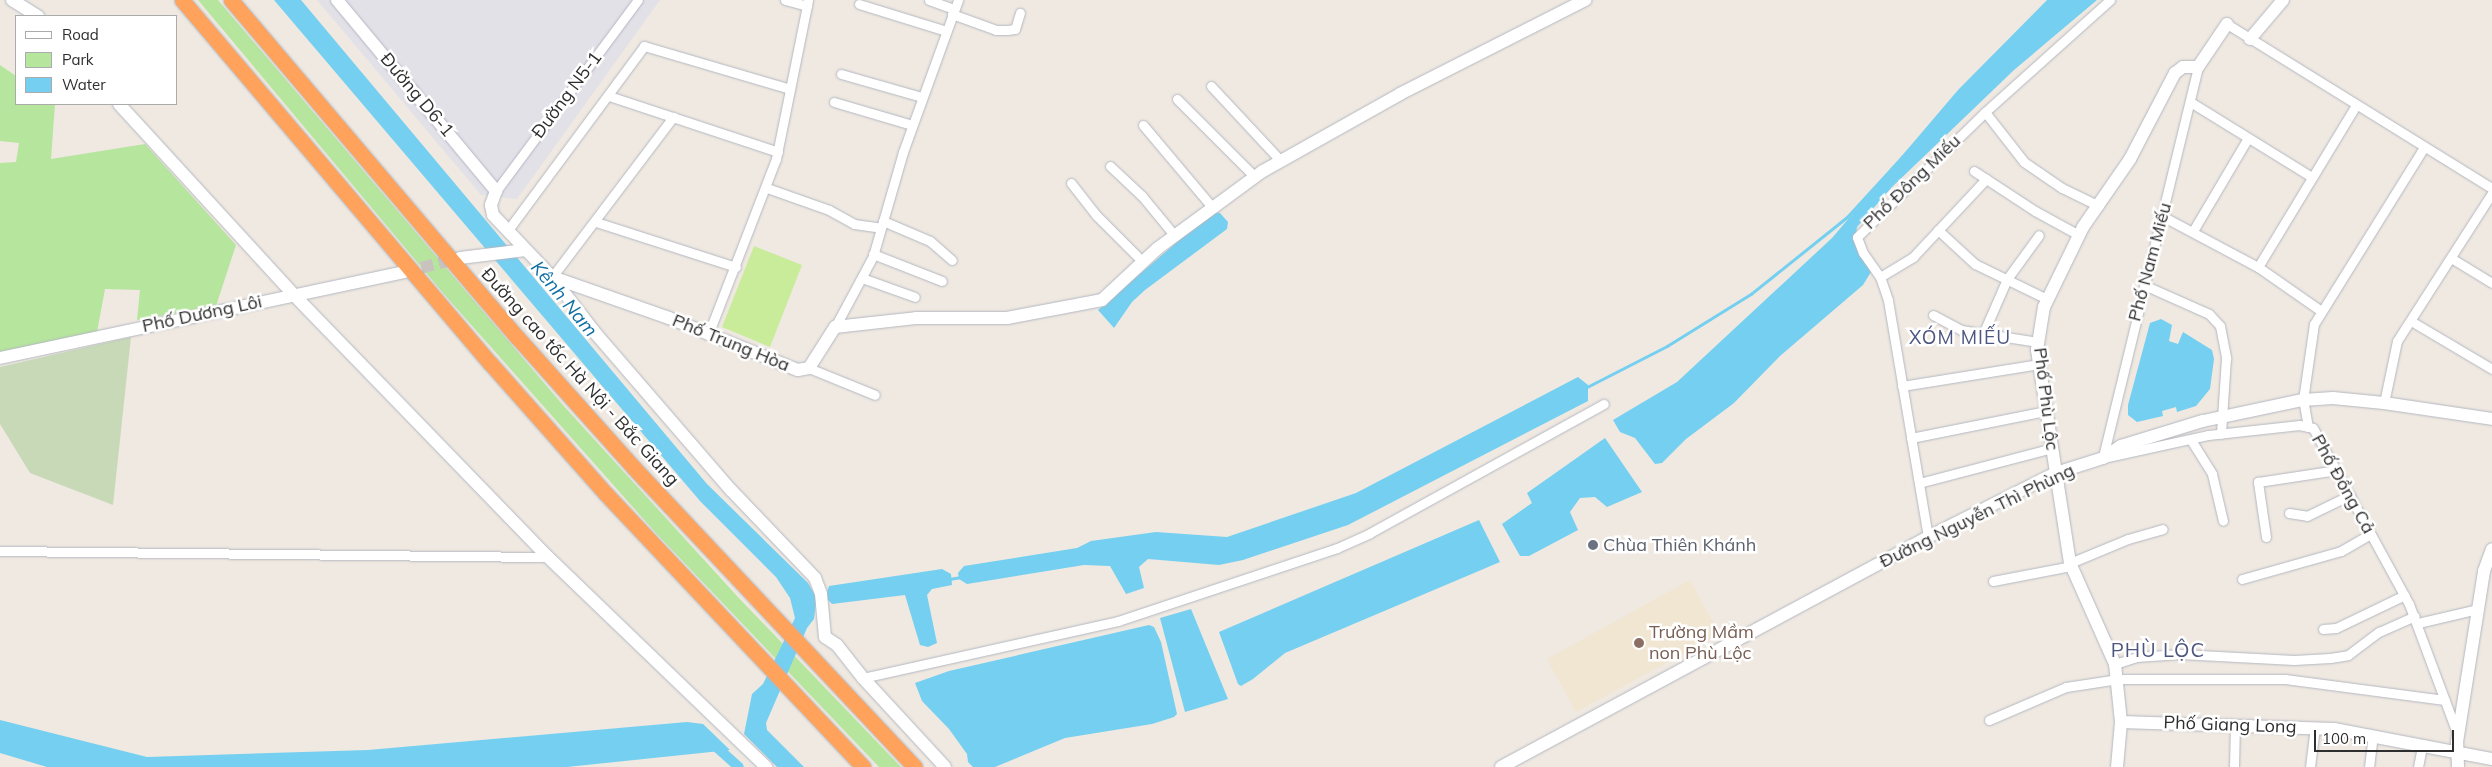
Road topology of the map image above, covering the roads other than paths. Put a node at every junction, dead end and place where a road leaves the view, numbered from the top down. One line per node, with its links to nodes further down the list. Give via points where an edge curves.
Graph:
1 (12, 0): 15 (street)
2 (182, 0): 137 (highway, via 490,363 620,508)
3 (231, 0): 138 (highway, Đường cao tốc Hà Nội - Bắc Giang, via 517,337 621,454)
4 (337, 0): 46 (street, Đường D6-1)
5 (638, 0): 46 (street, Đường N5-1)
6 (785, 0): 11 (street)
7 (929, 0): 13 (street)
8 (1585, 0): 37 (street, via 1400,94)
9 (2110, 0): 30 (street, Phố Đông Miếu)
10 (2283, 0): 18 (street)
11 (807, 3): 22 (street)
12 (859, 4): 17 (street)
13 (955, 8): 14 (street, via 1002,30 1015,29); 17 (street, Phố Trung Hòa)
14 (1020, 13)
15 (36, 15)
16 (2227, 24): 18 (street); 19 (street)
17 (946, 31): 24 (street, Phố Trung Hòa)
18 (2250, 39): 29 (street)
19 (2198, 67): 27 (street, Phố Nam Miếu); 48 (street, Phố Phù Lộc, via 2183,67 2175,73 2130,159)
20 (841, 74): 24 (street)
21 (1211, 86): 37 (street)
22 (790, 89): 23 (street, via 644,46); 36 (street)
23 (609, 96): 31 (street); 53 (street)
24 (922, 97): 32 (street, Phố Trung Hòa)
25 (1177, 99): 40 (street)
26 (834, 102): 32 (street)
27 (2192, 103): 34 (street); 50 (street, Phố Nam Miếu)
28 (120, 105): 75 (street)
29 (2356, 105): 35 (street); 41 (street)
30 (1985, 112): 48 (street, via 2024,162 2062,188); 68 (street, Phố Đông Miếu, via 1859,234 1859,247)
31 (673, 117): 36 (street); 51 (street)
32 (912, 125): 52 (street, Phố Trung Hòa)
33 (1143, 125): 49 (street)
34 (2248, 138): 41 (street); 55 (street)
35 (2424, 147): 45 (street); 78 (street)
36 (778, 152): 44 (street)
37 (1281, 161): 40 (street)
38 (1110, 166): 58 (street, via 1142,196)
39 (1974, 171): 42 (street)
40 (1255, 177): 49 (street)
41 (2312, 177): 65 (street)
42 (1986, 179): 54 (street); 56 (street, via 2034,211)
43 (1071, 183): 64 (street, via 1096,215)
44 (767, 188): 52 (street, via 829,210 854,224); 66 (street)
45 (2492, 188)
46 (496, 191): 53 (street, Phố Trung Hòa, via 491,210)
47 (2492, 193): 62 (street)
48 (2099, 206): 56 (street, Phố Phù Lộc)
49 (1213, 208): 58 (street)
50 (2162, 216): 55 (street); 74 (street, Phố Nam Miếu)
51 (596, 222): 66 (street); 69 (street)
52 (882, 225): 60 (street, Phố Trung Hòa); 63 (street, via 930,241)
53 (508, 230): 59 (street, Phố Trung Hòa)
54 (1938, 230): 68 (street, via 1913,257); 71 (street, via 1975,264)
55 (2193, 231): 65 (street)
56 (2079, 234): 77 (street, Phố Phù Lộc)
57 (2039, 235): 71 (street)
58 (1175, 236): 64 (street)
59 (526, 250): 61 (street); 69 (street, Phố Trung Hòa)
60 (873, 254): 70 (street, Phố Trung Hòa); 72 (street)
61 (465, 257)
62 (2451, 258): 73 (street); 80 (street)
63 (952, 260)
64 (1143, 262): 81 (street, via 1102,300 1064,310 1007,318 916,318)
65 (2258, 266): 78 (street)
66 (736, 267): 83 (street)
67 (404, 272): 75 (street, Phố Dương Lôi)
68 (1880, 277): 89 (street, Phố Đông Miếu, via 1890,308)
69 (552, 278): 83 (street, Phố Trung Hòa); 124 (street, via 731,490 815,578 821,594 824,635 837,645)
70 (862, 278): 76 (street); 81 (street, Phố Trung Hòa)
71 (2007, 279): 77 (street); 82 (street)
72 (942, 281)
73 (2492, 283)
74 (2144, 285): 95 (street, via 2209,314 2220,326 2226,358); 102 (street, Phố Nam Miếu)
75 (293, 294): 85 (street, Phố Dương Lôi); 115 (street)
76 (915, 297)
77 (2047, 299): 84 (street, Phố Phù Lộc)
78 (2321, 311): 91 (street, via 2314,324)
79 (1933, 315): 82 (street, via 1947,325)
80 (2411, 321): 88 (street); 93 (street, via 2397,341)
81 (835, 327): 87 (street, Phố Trung Hòa)
82 (1983, 334): 84 (street)
83 (708, 335): 87 (street, Phố Trung Hòa, via 798,370)
84 (2038, 342): 86 (street, Phố Phù Lộc)
85 (0, 358)
86 (2039, 364): 89 (street); 94 (street, Phố Phù Lộc)
87 (809, 368): 90 (street)
88 (2492, 369)
89 (1902, 386): 99 (street, Phố Đông Miếu)
90 (875, 395)
91 (2303, 400): 93 (street, Đường Nguyễn Thì Phùng, via 2333,398); 95 (street, Đường Nguyễn Thì Phùng); 97 (street)
92 (1604, 404): 124 (street, via 1337,548 1118,621)
93 (2384, 404): 96 (street, Đường Nguyễn Thì Phùng)
94 (2046, 411): 99 (street); 101 (street, Phố Phù Lộc)
95 (2220, 417): 98 (street); 102 (street, Đường Nguyễn Thì Phùng, via 2129,443)
96 (2492, 419)
97 (2308, 427): 98 (street, Phố Đồng Cả, via 2299,425); 103 (street, Phố Đồng Cả, via 2319,435)
98 (2221, 434): 100 (street, Phố Đồng Cả)
99 (1911, 438): 105 (street, Phố Đông Miếu)
100 (2191, 440): 102 (street, Phố Đồng Cả); 108 (street, via 2212,474)
101 (2052, 448): 104 (street, Phố Phù Lộc); 105 (street)
102 (2103, 458): 104 (street, Đường Nguyễn Thì Phùng)
103 (2337, 470): 106 (street, Phố Đồng Cả); 112 (street, via 2258,482)
104 (2056, 473): 111 (street, Đường Nguyễn Thì Phùng); 116 (street, Phố Phù Lộc)
105 (1919, 483): 111 (street, Phố Đông Miếu)
106 (2350, 495): 107 (street, via 2307,516); 110 (street, Phố Đồng Cả)
107 (2289, 513)
108 (2223, 521)
109 (2163, 529): 116 (street, via 2128,539)
110 (2371, 534): 117 (street, via 2341,550); 119 (street, Phố Đồng Cả)
111 (1928, 537): 140 (street, Đường Nguyễn Thì Phùng)
112 (2266, 537)
113 (2492, 549): 120 (street, via 2484,571)
114 (0, 551): 115 (street)
115 (548, 557): 136 (street)
116 (2070, 565): 118 (street); 123 (street, Phố Phù Lộc)
117 (2242, 579)
118 (1993, 581)
119 (2405, 596): 121 (street, Phố Đồng Cả); 122 (street, via 2336,628)
120 (2478, 609): 121 (street); 131 (street)
121 (2416, 620): 123 (street, via 2379,632 2348,655 2330,658 2294,660 2180,654 2136,657); 126 (street, Phố Đồng Cả)
122 (2323, 629)
123 (2115, 664): 125 (street, Phố Phù Lộc)
124 (863, 678): 139 (street)
125 (2118, 679): 126 (street, via 2285,679); 127 (street, via 2066,687); 128 (street, Phố Phù Lộc)
126 (2445, 700): 131 (street, Phố Đồng Cả)
127 (1989, 720)
128 (2121, 722): 129 (street, Phố Giang Long); 141 (street, Phố Phù Lộc)
129 (2235, 724): 130 (street, Phố Giang Long); 142 (street)
130 (2315, 727): 132 (street, Phố Giang Long); 143 (street)
131 (2458, 735): 134 (street)
132 (2374, 736): 133 (street, Phố Giang Long); 144 (street)
133 (2422, 746): 134 (street, Phố Giang Long); 145 (street)
134 (2457, 751): 135 (street, Phố Giang Long); 146 (street)
135 (2492, 759)
136 (766, 767)
137 (863, 767)
138 (915, 767)
139 (944, 767)
140 (1501, 767)
141 (2117, 767)
142 (2234, 767)
143 (2310, 767)
144 (2369, 767)
145 (2418, 767)
146 (2458, 767)

